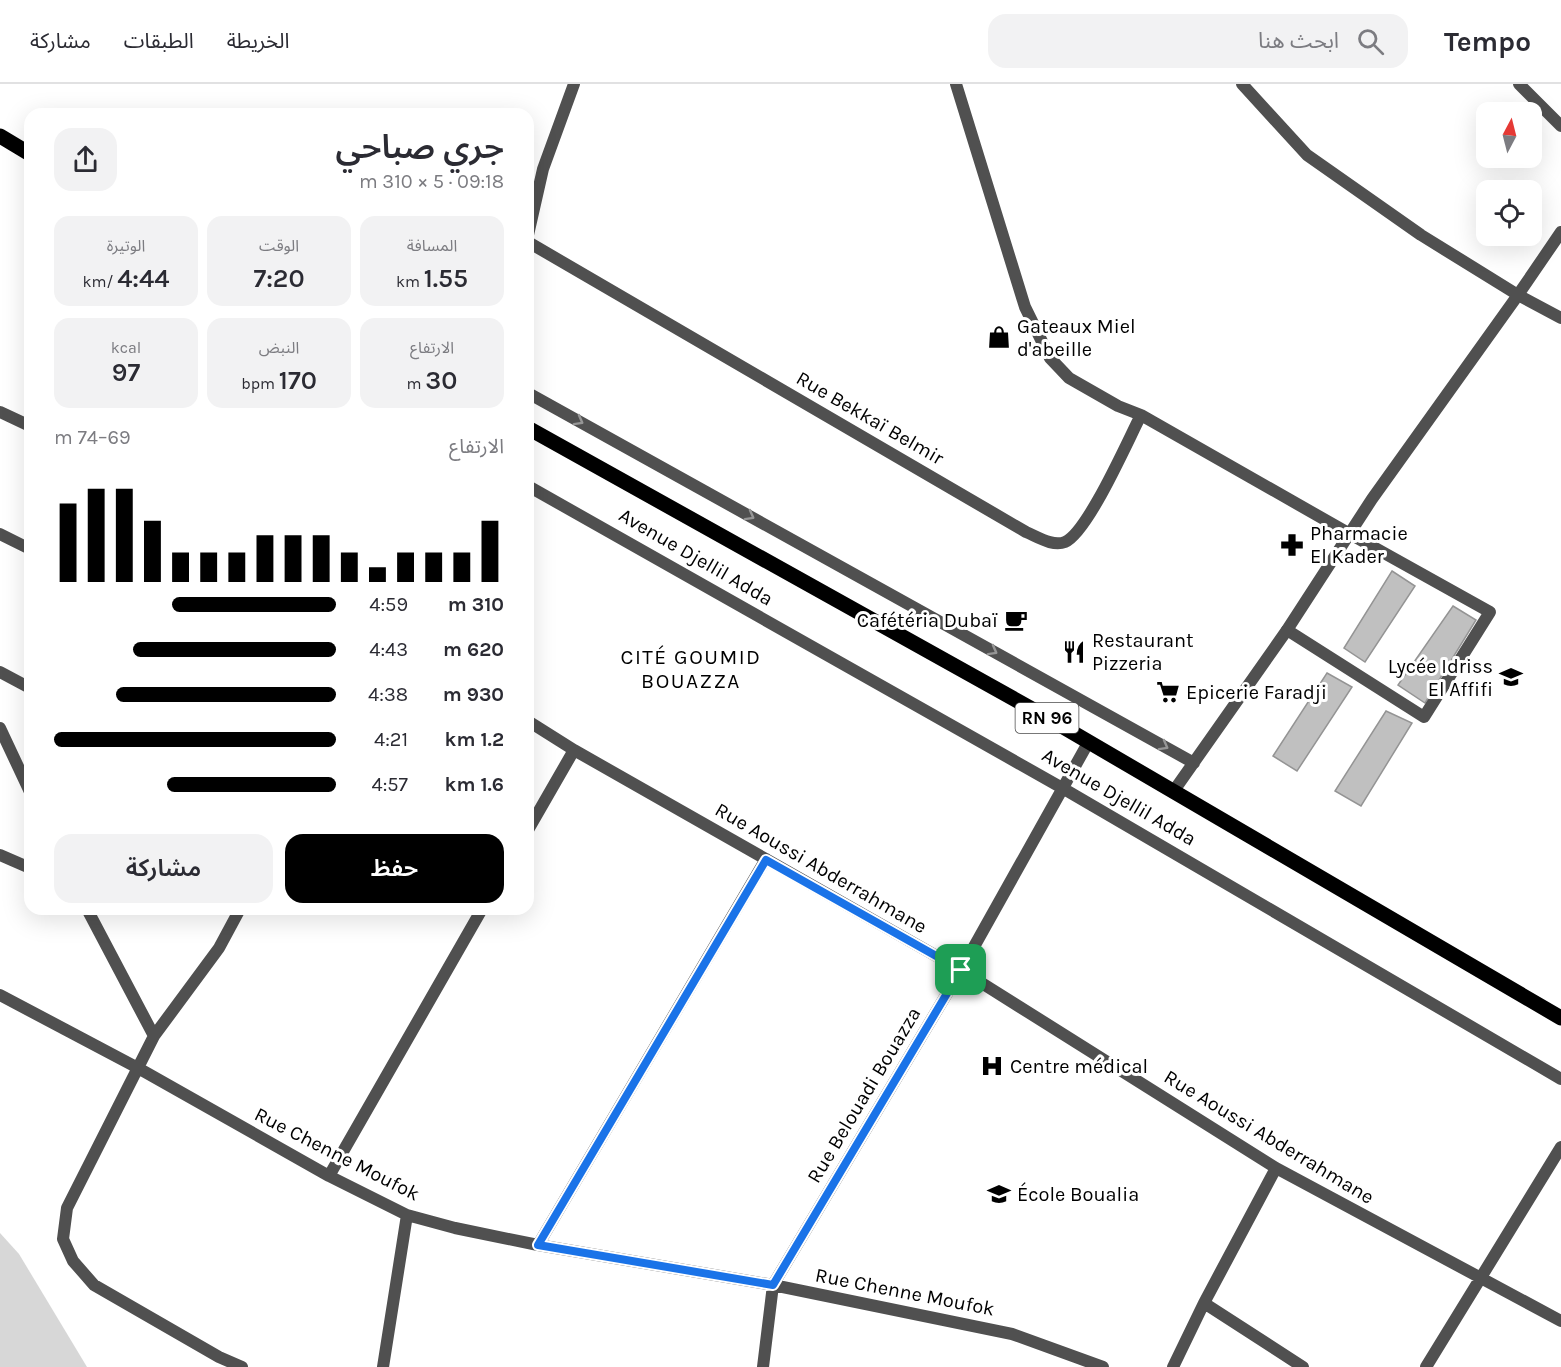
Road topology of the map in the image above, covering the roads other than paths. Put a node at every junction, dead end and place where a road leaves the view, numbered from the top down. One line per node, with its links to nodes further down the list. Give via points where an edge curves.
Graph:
1 (574, 84): 8 (street, via 543,169)
2 (956, 84): 15 (street, via 1025,307 1050,358 1069,378)
3 (1242, 84): 11 (street, via 1307,155 1421,235)
4 (1519, 84): 5 (street)
5 (1561, 126)
6 (0, 136): 7 (main road)
7 (24, 150)
8 (534, 209)
9 (1561, 232): 11 (street)
10 (534, 245): 15 (street, Rue Bekkaï Belmir, via 1026,532 1054,544 1076,535 1087,519)
11 (1518, 295): 12 (street); 20 (street)
12 (1561, 318)
13 (534, 396): 29 (street, one-way to 29)
14 (0, 412): 16 (street)
15 (1141, 415): 20 (street)
16 (24, 423)
17 (534, 431): 27 (main road, Avenue Djellil Adda / RN 96)
18 (534, 489): 31 (street, Avenue Djellil Adda)
19 (0, 534): 21 (street)
20 (1350, 534): 22 (street); 22 (street, via 1490,612 1424,717)
21 (24, 546)
22 (1287, 630): 29 (street)
23 (0, 672): 24 (street)
24 (24, 685)
25 (534, 725): 28 (street, Rue Aoussi Abderrahmane)
26 (0, 728): 30 (street)
27 (1088, 743): 31 (street, Rue Belouadi Bouazza); 32 (main road, Avenue Djellil Adda / RN 96)
28 (574, 750): 33 (street); 35 (street, Rue Aoussi Abderrahmane)
29 (1194, 763): 32 (street)
30 (24, 779)
31 (1064, 789): 40 (street, Rue Belouadi Bouazza); 45 (street, Avenue Djellil Adda)
32 (1173, 792): 42 (main road, Avenue Djellil Adda / RN 96)
33 (534, 820)
34 (0, 855): 36 (street)
35 (766, 860): 40 (street, Rue Aoussi Abderrahmane); 50 (street)
36 (24, 865)
37 (92, 915): 43 (street)
38 (237, 915): 43 (street, via 219,948)
39 (479, 915): 48 (street)
40 (961, 970): 47 (street, Rue Aoussi Abderrahmane); 52 (street, Rue Belouadi Bouazza)
41 (0, 995): 44 (street, Rue Chenne Moufok)
42 (1561, 1018)
43 (154, 1035): 44 (street)
44 (138, 1068): 48 (street, Rue Chenne Moufok); 55 (street, via 67,1208 63,1239 73,1261 94,1285)
45 (1561, 1079)
46 (1561, 1147): 51 (street)
47 (1276, 1168): 51 (street, Rue Aoussi Abderrahmane); 53 (street)
48 (329, 1176): 49 (street, Rue Chenne Moufok)
49 (407, 1215): 50 (street, Rue Chenne Moufok); 57 (street)
50 (538, 1245): 52 (street, Rue Chenne Moufok)
51 (1482, 1280): 54 (street, Rue Aoussi Abderrahmane); 62 (street)
52 (773, 1285): 58 (street, Rue Belouadi Bouazza); 59 (street, Rue Chenne Moufok, via 1012,1334)
53 (1204, 1303): 60 (street); 61 (street)
54 (1561, 1321)
55 (219, 1362): 56 (street)
56 (242, 1367)
57 (383, 1367)
58 (763, 1367)
59 (1103, 1367)
60 (1173, 1367)
61 (1303, 1367)
62 (1426, 1367)

